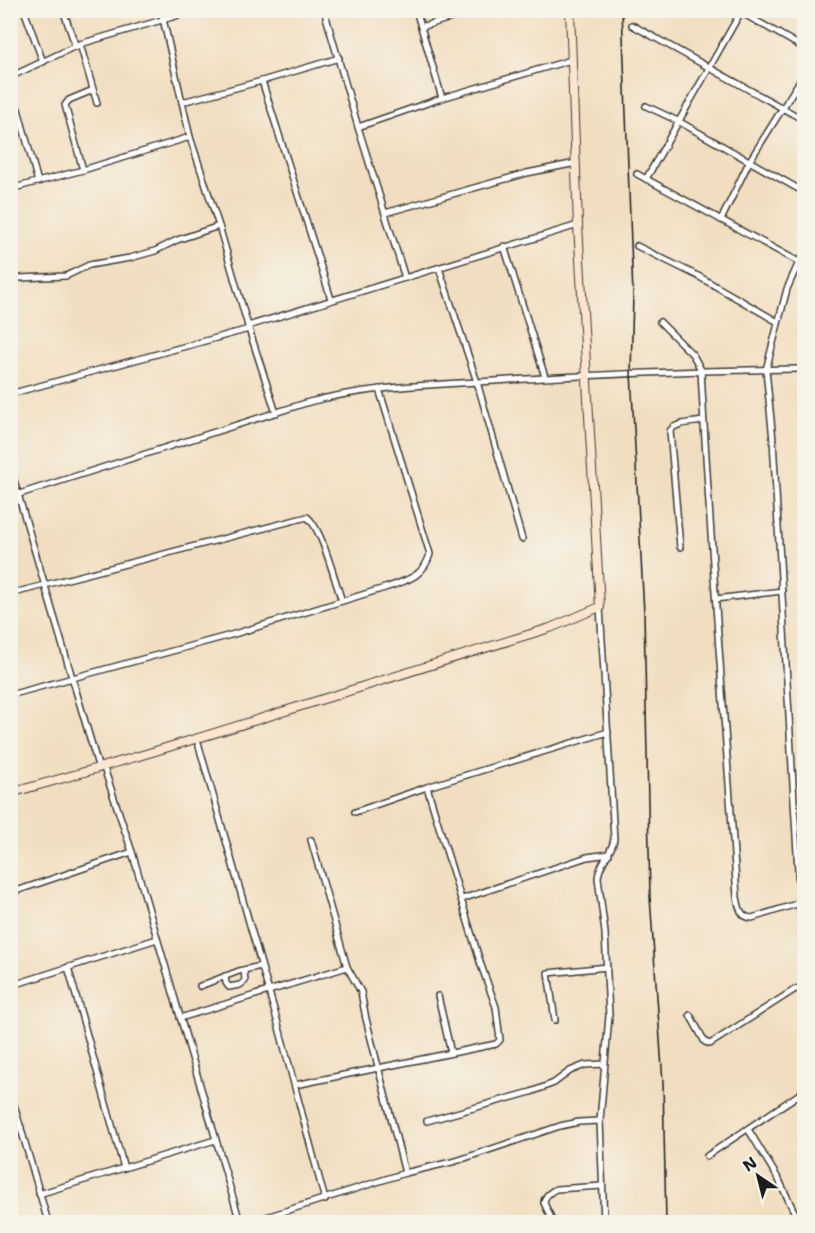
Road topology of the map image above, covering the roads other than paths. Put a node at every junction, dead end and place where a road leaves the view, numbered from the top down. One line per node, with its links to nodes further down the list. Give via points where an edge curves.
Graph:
1 (24, 10): 17 (street)
2 (63, 10): 13 (street)
3 (161, 10): 10 (street)
4 (196, 10): 10 (street)
5 (324, 10): 15 (street)
6 (416, 10): 12 (street)
7 (477, 10): 12 (street)
8 (570, 10): 16 (street)
9 (740, 11): 14 (street); 18 (street)
10 (164, 20): 13 (street); 24 (street)
11 (632, 25): 18 (street)
12 (421, 27): 23 (street)
13 (78, 46): 17 (street); 22 (street)
14 (804, 48)
15 (339, 58): 21 (street); 31 (street)
16 (571, 60): 23 (street); 34 (street)
17 (43, 62): 20 (street)
18 (709, 67): 28 (street); 30 (street)
19 (804, 74): 28 (street)
20 (10, 77)
21 (262, 81): 24 (street); 54 (street)
22 (93, 90): 25 (street); 35 (street, via 65,105)
23 (442, 98): 31 (street)
24 (182, 102): 32 (street)
25 (98, 103)
26 (646, 106): 30 (street)
27 (18, 109): 38 (street)
28 (783, 109): 29 (street); 33 (street)
29 (804, 120)
30 (678, 121): 33 (street); 37 (street)
31 (358, 127): 41 (street)
32 (190, 137): 35 (street); 44 (street)
33 (748, 162): 40 (street); 42 (street)
34 (576, 164): 41 (street, via 527,173); 43 (street)
35 (83, 170): 38 (street)
36 (637, 174): 37 (street)
37 (646, 179): 42 (street)
38 (38, 182): 39 (street)
39 (10, 189)
40 (804, 192)
41 (385, 213): 52 (street)
42 (721, 220): 50 (street)
43 (578, 225): 47 (street); 61 (street)
44 (219, 226): 45 (street); 46 (street)
45 (205, 231): 46 (street); 53 (street, via 130,258 89,265 66,276 19,278)
46 (221, 234): 57 (street)
47 (504, 246): 51 (street); 62 (street)
48 (637, 246): 56 (street)
49 (804, 255): 50 (street)
50 (798, 261): 56 (street)
51 (439, 268): 52 (street); 63 (street)
52 (405, 278): 54 (street)
53 (10, 283)
54 (331, 299): 57 (street)
55 (660, 321): 59 (street, via 693,355)
56 (778, 322): 60 (street)
57 (248, 328): 65 (street); 66 (street)
58 (804, 369): 60 (street)
59 (701, 370): 60 (street); 61 (street); 67 (street)
60 (766, 370): 74 (street)
61 (586, 375): 62 (street); 78 (street)
62 (545, 377): 63 (street)
63 (477, 382): 64 (street); 71 (street)
64 (379, 389): 66 (street, via 338,394); 77 (street, via 430,554 425,568 405,581)
65 (10, 394)
66 (276, 413): 69 (street)
67 (704, 421): 72 (street, via 670,431); 76 (street)
68 (10, 467): 69 (street)
69 (19, 494): 70 (street); 73 (street)
70 (10, 497)
71 (522, 539)
72 (680, 547)
73 (45, 584): 75 (street); 77 (street, via 307,517 319,536); 79 (street)
74 (782, 591): 76 (street); 88 (street)
75 (10, 594)
76 (716, 599): 94 (street, via 739,909 752,918)
77 (342, 601): 79 (street)
78 (600, 607): 81 (street); 82 (street, via 550,628)
79 (72, 678): 80 (street); 83 (street)
80 (10, 695)
81 (608, 732): 84 (street); 91 (street, via 614,839)
82 (197, 739): 83 (street); 96 (street)
83 (101, 768): 85 (street); 90 (street)
84 (427, 787): 86 (street); 93 (street)
85 (10, 793)
86 (355, 812)
87 (804, 827): 88 (street)
88 (797, 832): 94 (street)
89 (311, 840): 98 (street)
90 (132, 852): 92 (street); 95 (street)
91 (609, 854): 93 (street, via 587,857); 99 (street, via 597,878)
92 (10, 893)
93 (462, 899): 111 (street, via 496,1007 501,1038 496,1044)
94 (803, 902): 101 (street)
95 (157, 939): 97 (street); 109 (street)
96 (261, 966): 100 (street); 106 (street)
97 (68, 967): 103 (street); 124 (street)
98 (347, 967): 106 (street); 113 (street, via 361,992)
99 (607, 967): 110 (street, via 549,973); 112 (street, via 609,1016)
100 (244, 970): 102 (street); 102 (street, via 245,981 240,985 229,987)
101 (804, 974)
102 (225, 976): 104 (street)
103 (10, 986)
104 (200, 986)
105 (804, 986): 108 (street, via 710,1044)
106 (268, 992): 109 (street); 114 (street)
107 (438, 996): 111 (street)
108 (690, 1015)
109 (180, 1018): 122 (street)
110 (555, 1020)
111 (450, 1053): 113 (street)
112 (604, 1064): 117 (street, via 585,1065 531,1092); 118 (street)
113 (379, 1069): 114 (street); 125 (street)
114 (295, 1085): 128 (street)
115 (10, 1091): 119 (street)
116 (804, 1094): 120 (street)
117 (427, 1120)
118 (600, 1121): 125 (street, via 569,1123 456,1161); 126 (street)
119 (21, 1127): 121 (street); 127 (street)
120 (748, 1129): 123 (street); 129 (street, via 779,1180)
121 (10, 1130)
122 (215, 1140): 124 (street); 131 (street)
123 (707, 1156)
124 (124, 1168): 127 (street)
125 (405, 1173): 128 (street)
126 (602, 1186): 133 (street, via 551,1192 544,1203); 134 (street)
127 (39, 1194): 130 (street)
128 (325, 1200): 132 (street)
129 (797, 1220): 135 (street)
130 (48, 1222)
131 (240, 1222)
132 (251, 1222)
133 (553, 1222)
134 (604, 1222)
135 (787, 1222)

